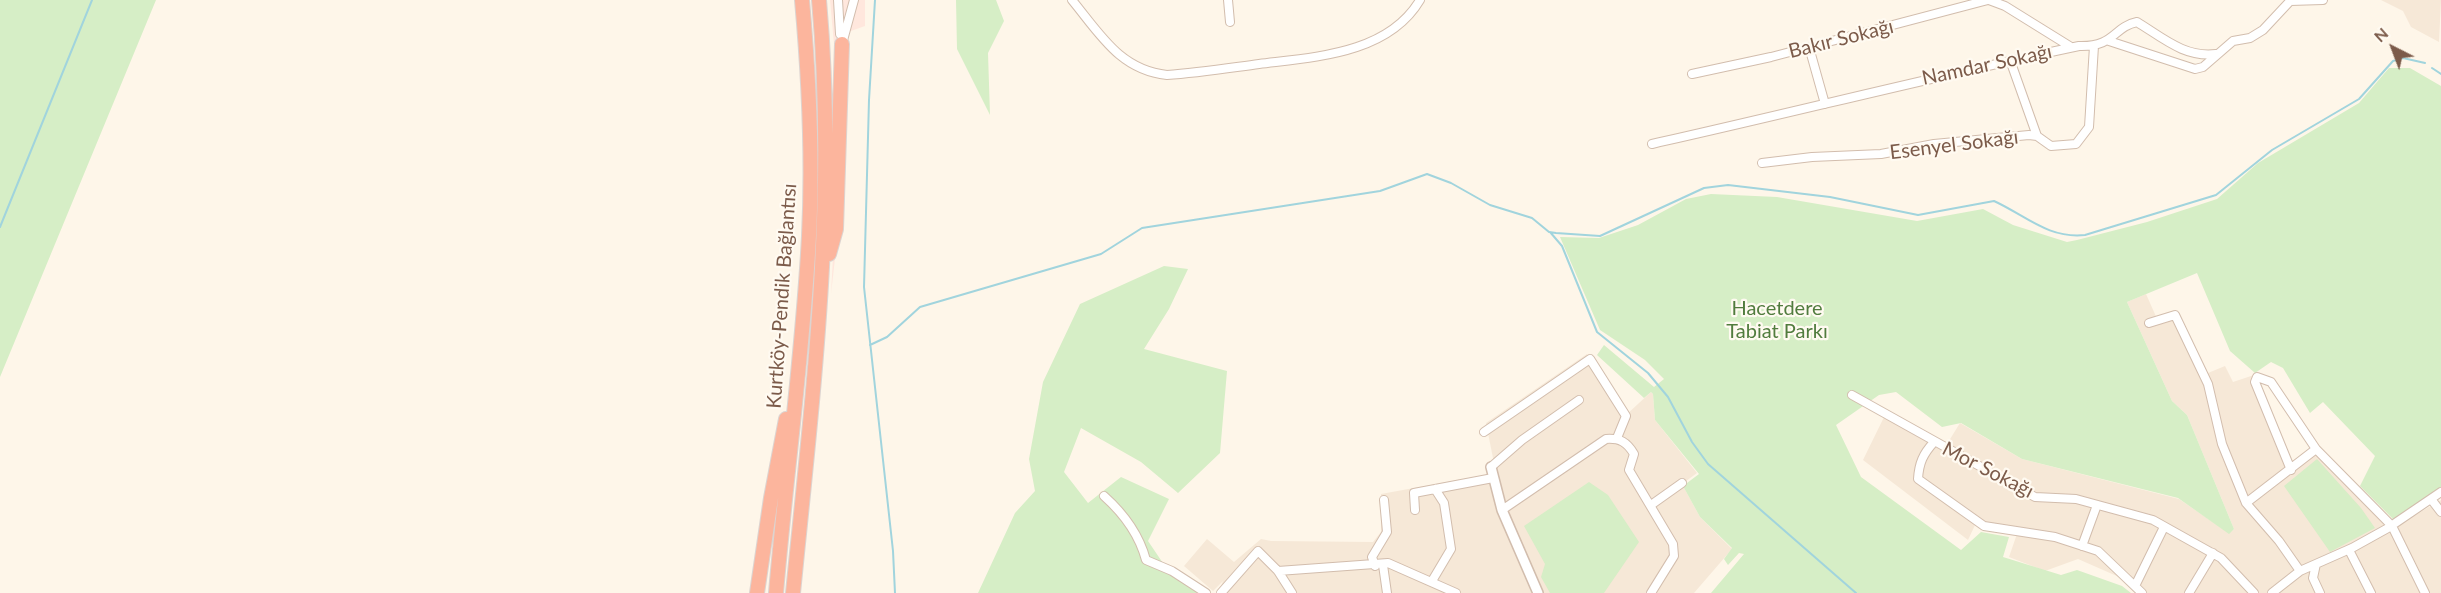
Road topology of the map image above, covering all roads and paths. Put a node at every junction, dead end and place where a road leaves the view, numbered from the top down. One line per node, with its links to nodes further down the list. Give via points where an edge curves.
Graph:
1 (802, 0): 26 (highway, Kurtköy-Pendik Bağlantısı, via 810,178)
2 (819, 0): 24 (highway, Kurtköy-Pendik Bağlantısı, via 827,155)
3 (838, 0): 13 (street)
4 (854, 0): 13 (street)
5 (1072, 0): 7 (street, via 1112,49 1132,65 1146,73 1167,75 1344,52 1391,31 1410,16)
6 (1228, 0): 11 (street)
7 (1420, 0)
8 (1989, 0): 15 (street, Bakır Sokağı); 16 (street, Bakır Sokağı)
9 (2323, 0): 10 (street)
10 (2290, 1): 17 (street, via 2263,30 2250,39 2233,41)
11 (1230, 22)
12 (2109, 41): 14 (street, Namdar Sokağı); 17 (street, via 2195,69 2204,67); 17 (street, Namdar Sokağı, via 2137,22 2199,57)
13 (842, 44): 24 (highway, via 836,229)
14 (2094, 46): 16 (street, Namdar Sokağı); 21 (street, Esenyel Sokağı, via 2089,128 2076,144 2051,146)
15 (1809, 47): 19 (street, Bakır Sokağı); 20 (street)
16 (2071, 47): 18 (street, Namdar Sokağı)
17 (2216, 54)
18 (2010, 60): 20 (street, Namdar Sokağı); 21 (street)
19 (1692, 74)
20 (1825, 104): 22 (street, Namdar Sokağı)
21 (2037, 136): 23 (street, Esenyel Sokağı)
22 (1652, 144)
23 (1762, 163)
24 (823, 273): 50 (highway, Kurtköy-Pendik Bağlantısı)
25 (2149, 323): 42 (street, via 2175,315 2208,384 2222,444)
26 (801, 350): 60 (highway, via 771,498); 61 (highway, Kurtköy-Pendik Bağlantısı)
27 (1852, 394): 31 (street, Mor Sokağı)
28 (1579, 400): 33 (street)
29 (1484, 432): 30 (street, via 1590,359 1626,416)
30 (1617, 438): 43 (street, via 1634,454 1629,470); 46 (street, via 1606,439)
31 (1934, 442): 44 (street, Mor Sokağı, via 2035,496); 51 (street, via 1924,453 1918,479 1963,512 1984,526 2055,537)
32 (2316, 449): 34 (street); 34 (street, via 2271,382 2257,377 2255,382); 48 (street)
33 (1491, 467): 35 (street)
34 (2291, 470): 42 (street)
35 (1493, 478): 37 (street); 46 (street)
36 (1682, 483): 43 (street)
37 (1435, 489): 45 (street, via 1414,493); 58 (street, via 1444,503 1451,549)
38 (2441, 492): 40 (street)
39 (1104, 496): 64 (street, via 1121,511 1146,560)
40 (2431, 499): 47 (street); 48 (street)
41 (1384, 500): 55 (street, via 1387,532 1372,557)
42 (2246, 503): 57 (street, via 2279,540)
43 (1651, 505): 70 (street, via 1673,544 1674,555)
44 (2097, 505): 49 (street, Mor Sokağı, via 2153,520); 51 (street)
45 (1415, 510)
46 (1502, 510): 69 (street)
47 (2441, 512)
48 (2392, 526): 52 (street); 77 (street)
49 (2164, 527): 53 (street, Mor Sokağı); 59 (street)
50 (799, 536): 62 (highway, Kurtköy-Pendik Bağlantısı); 63 (highway)
51 (2082, 546): 59 (street, via 2098,551)
52 (2349, 550): 54 (street); 76 (street)
53 (2213, 553): 72 (street); 73 (street, Mor Sokağı)
54 (2316, 564): 57 (street); 75 (street, via 2313,578)
55 (1379, 565): 56 (street); 58 (street, via 1400,566); 67 (street)
56 (1278, 571): 65 (street, via 1258,551); 66 (street)
57 (2300, 572): 74 (street)
58 (1432, 581): 68 (street)
59 (2135, 586): 71 (street)
60 (757, 593)
61 (776, 593)
62 (793, 593)
63 (801, 593)
64 (1206, 593)
65 (1221, 593)
66 (1292, 593)
67 (1387, 593)
68 (1456, 593)
69 (1538, 593)
70 (1651, 593)
71 (2142, 593)
72 (2189, 593)
73 (2254, 593)
74 (2272, 593)
75 (2320, 593)
76 (2372, 593)
77 (2425, 593)

